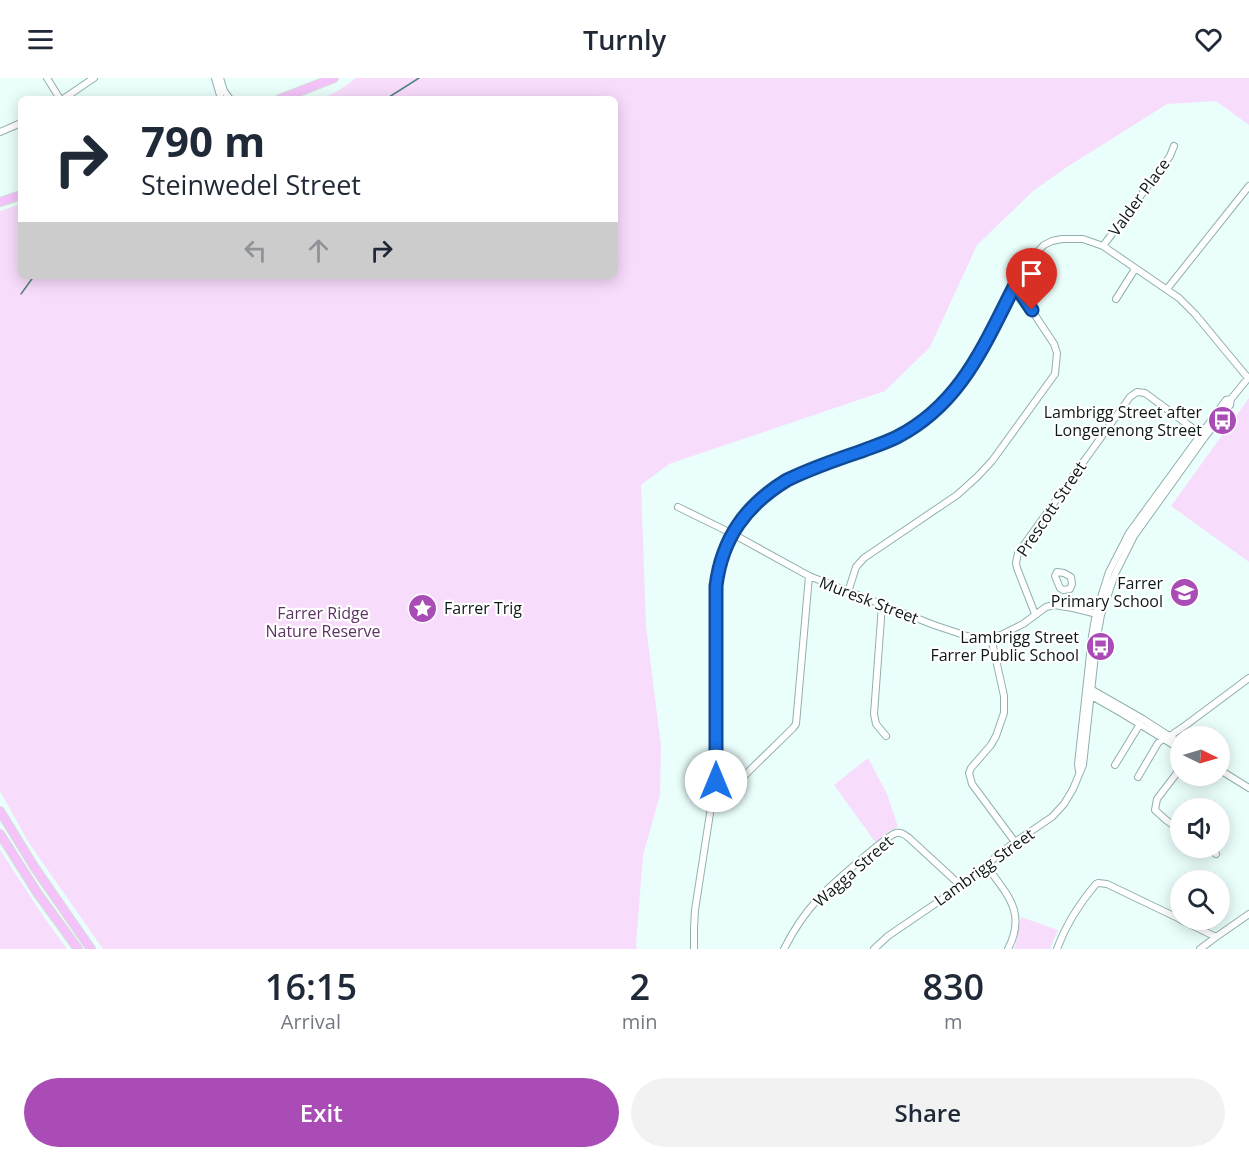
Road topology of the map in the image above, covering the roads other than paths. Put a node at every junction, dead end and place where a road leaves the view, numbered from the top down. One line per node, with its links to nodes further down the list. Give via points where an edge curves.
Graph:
1 (47, 78): 6 (street)
2 (94, 78): 7 (street)
3 (214, 78): 8 (street)
4 (220, 78): 9 (street)
5 (334, 78): 10 (main road)
6 (59, 96)
7 (66, 96)
8 (220, 96)
9 (228, 96)
10 (288, 96)
11 (18, 124): 12 (street)
12 (0, 132)
13 (1174, 146): 17 (street, Valder Place)
14 (1249, 186): 20 (street)
15 (18, 196): 16 (main road)
16 (0, 202)
17 (1103, 246): 18 (street); 19 (street, via 1083,239 1052,241 1032,257)
18 (1135, 269): 20 (street); 21 (street)
19 (1015, 285): 25 (street, via 967,375 929,417 896,438 787,480 760,500); 28 (street, via 1054,344 1055,374 977,477 864,558 856,567)
20 (1167, 289): 22 (street, via 1195,314)
21 (1116, 299)
22 (1249, 377): 23 (street, Lambrigg Street, via 1226,400)
23 (1202, 436): 31 (street, Prescott Street, via 1145,393 1137,392 1130,397 1018,553 1017,568); 32 (street, Lambrigg Street, via 1129,534 1109,572)
24 (678, 507): 25 (street, Muresk Street)
25 (731, 533): 26 (street, Muresk Street); 45 (street, via 716,586)
26 (809, 576): 28 (street, Muresk Street); 45 (street, via 795,724 738,780)
27 (1063, 590): 30 (street)
28 (848, 592): 29 (street, Muresk Street)
29 (882, 605): 33 (street, Muresk Street, via 967,636); 38 (street, via 874,714 876,724)
30 (1059, 605): 31 (street, Muresk Street); 32 (street)
31 (1035, 614): 33 (street, Muresk Street, via 1016,628)
32 (1098, 614): 35 (street, Lambrigg Street)
33 (991, 637): 51 (street, via 1004,713 996,736 969,773 972,784)
34 (1248, 680): 37 (street)
35 (1088, 691): 36 (street); 39 (street); 51 (street, Lambrigg Street, via 1083,765 1073,789 1052,817)
36 (1140, 724): 40 (street); 42 (street)
37 (1184, 726)
38 (886, 736)
39 (1170, 736): 40 (street)
40 (1163, 739): 41 (street); 44 (street)
41 (1170, 743)
42 (1115, 765)
43 (1230, 776): 47 (street)
44 (1138, 777)
45 (716, 781): 61 (street, via 695,910)
46 (1170, 782): 49 (street, via 1157,799 1155,810)
47 (1249, 788)
48 (0, 811): 60 (main road)
49 (1170, 823)
50 (0, 834): 59 (main road)
51 (1015, 842): 52 (street, Lambrigg Street)
52 (987, 865): 53 (street, Lambrigg Street); 64 (street, via 1014,906 1014,938)
53 (960, 885): 62 (street, Wagga Street, via 909,838 895,833 818,898); 63 (street, Lambrigg Street)
54 (1170, 914): 58 (street, via 1098,883 1071,916)
55 (1249, 914): 57 (street)
56 (1202, 930): 57 (street)
57 (1216, 937): 65 (street)
58 (1060, 948)
59 (78, 949)
60 (91, 949)
61 (694, 949)
62 (784, 949)
63 (874, 949)
64 (1008, 949)
65 (1200, 949)

